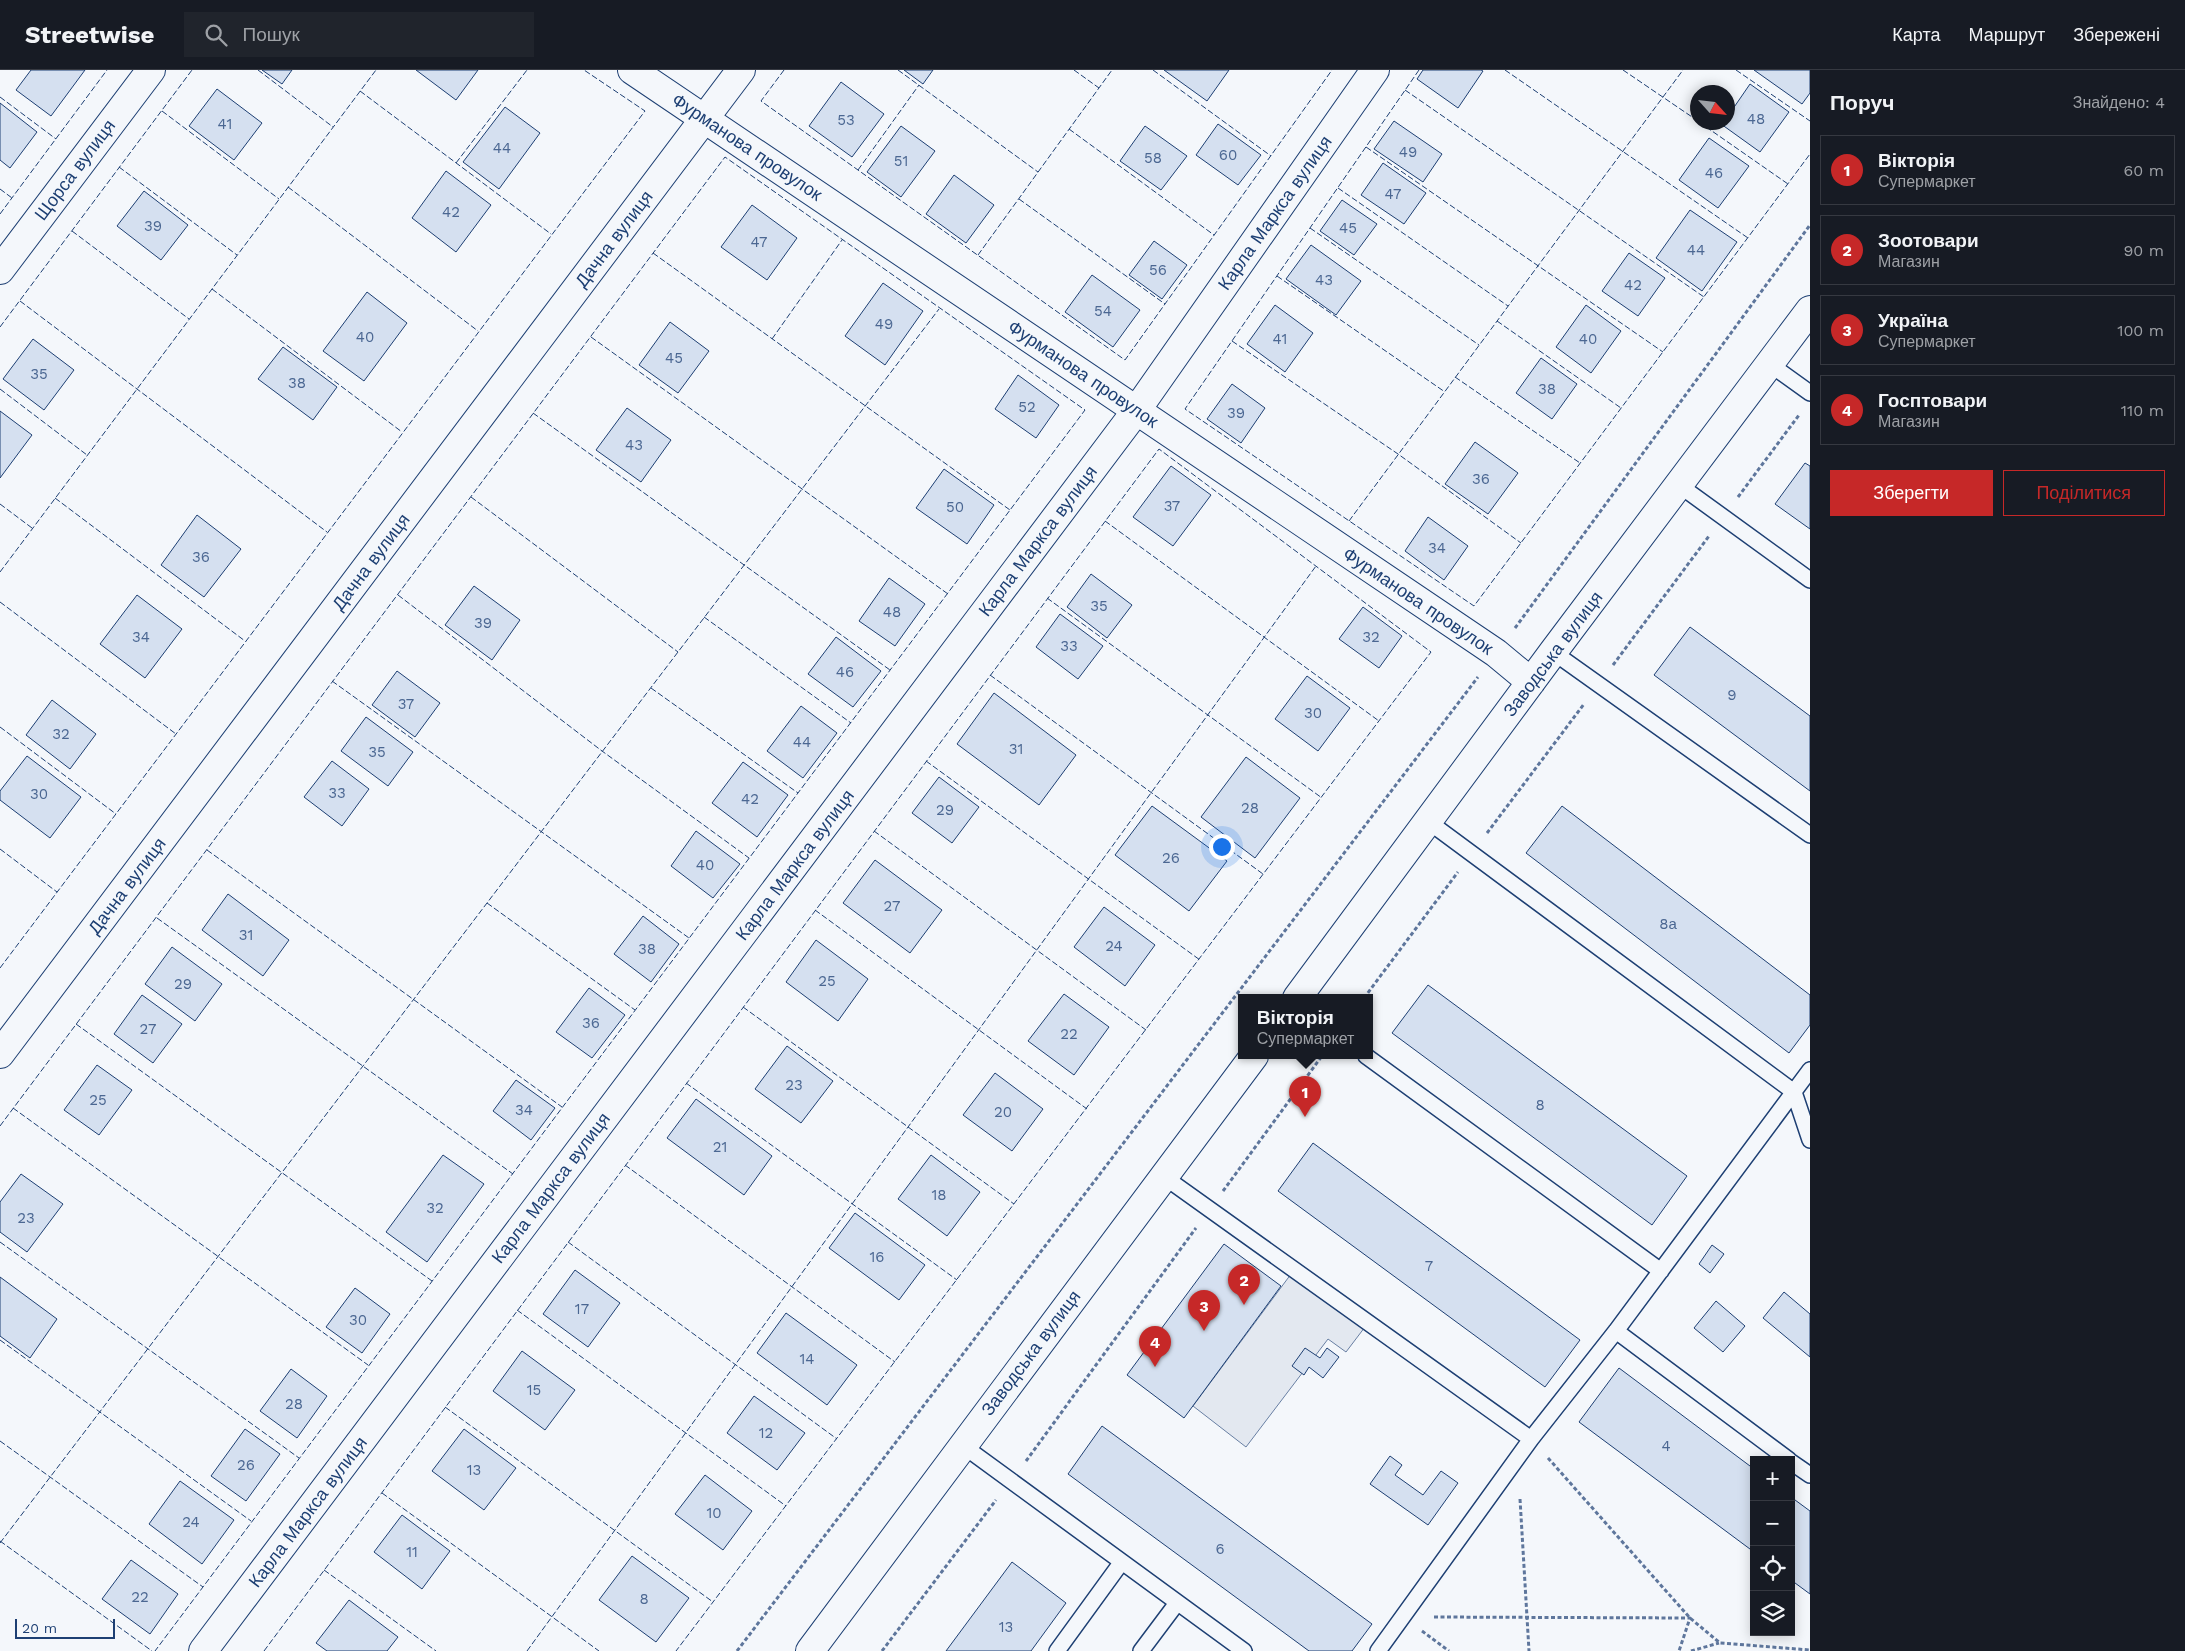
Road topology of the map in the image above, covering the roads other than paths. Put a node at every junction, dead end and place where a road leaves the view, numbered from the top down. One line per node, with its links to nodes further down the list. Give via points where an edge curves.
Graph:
1 (150, 70): 6 (street, Щорса вулиця)
2 (632, 70): 5 (street, Фурманова провулок)
3 (741, 70): 5 (street, Дачна вулиця)
4 (1375, 70): 10 (street, Карла Маркса вулиця)
5 (705, 118): 10 (street, Фурманова провулок); 18 (street, Дачна вулиця)
6 (0, 270)
7 (1810, 310): 8 (street, Заводська вулиця)
8 (1770, 365): 9 (lane); 11 (street, Заводська вулиця)
9 (1810, 393)
10 (1136, 411): 14 (street, Фурманова провулок, via 1496,653); 34 (street, Карла Маркса вулиця)
11 (1680, 485): 12 (lane); 13 (street, Заводська вулиця)
12 (1810, 580)
13 (1553, 652): 14 (street, Заводська вулиця); 16 (lane)
14 (1532, 682): 15 (street, Заводська вулиця)
15 (1429, 822): 17 (street, Заводська вулиця); 22 (lane)
16 (1810, 835)
17 (1300, 994)
18 (0, 1054)
19 (1252, 1059): 24 (street, Заводська вулиця)
20 (1370, 1059): 25 (lane)
21 (1810, 1070): 22 (lane)
22 (1794, 1092): 23 (lane); 25 (lane)
23 (1810, 1140)
24 (1163, 1176): 27 (lane); 28 (street, Заводська вулиця)
25 (1661, 1271): 26 (lane)
26 (1616, 1331): 27 (lane); 29 (lane)
27 (1531, 1439): 39 (lane)
28 (962, 1446): 32 (lane); 35 (street, Заводська вулиця)
29 (1783, 1456)
30 (1795, 1464): 31 (lane)
31 (1810, 1475)
32 (1121, 1563): 33 (lane); 36 (lane)
33 (1176, 1603): 37 (lane); 38 (lane)
34 (203, 1651)
35 (810, 1651)
36 (1057, 1651)
37 (1141, 1651)
38 (1244, 1651)
39 (1378, 1651)

